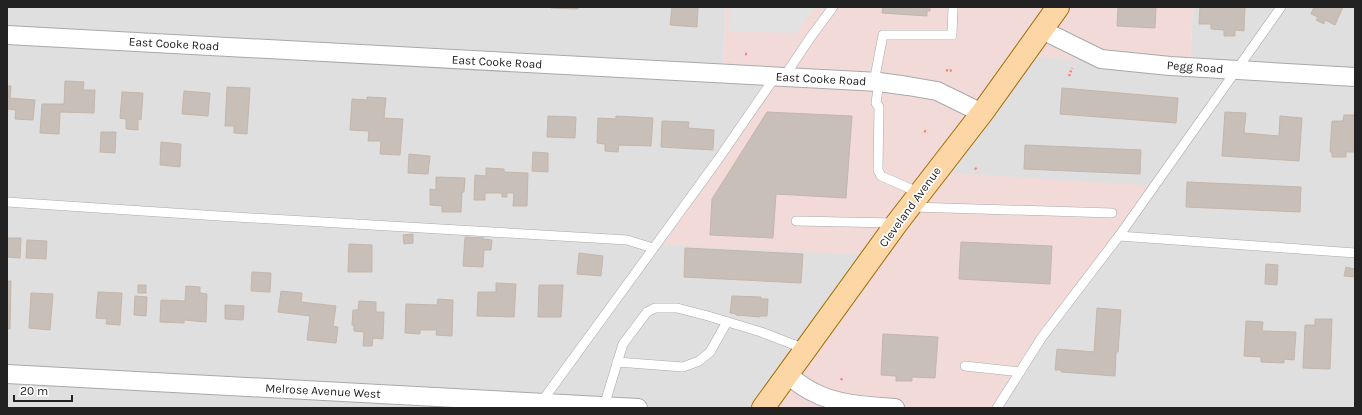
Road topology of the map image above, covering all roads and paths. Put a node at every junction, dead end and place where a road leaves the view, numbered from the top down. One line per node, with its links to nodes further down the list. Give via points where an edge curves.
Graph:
1 (833, 7): 10 (lane)
2 (953, 7): 12 (lane, via 952,35 883,35)
3 (1058, 7): 5 (main road, Cleveland Avenue)
4 (1281, 7): 8 (lane)
5 (1042, 30): 8 (street, Pegg Road, via 1101,59); 13 (main road, Cleveland Avenue)
6 (7, 35): 10 (street, East Cooke Road)
7 (1072, 68): 9 (path)
8 (1236, 70): 11 (street, Pegg Road); 18 (lane)
9 (1069, 76)
10 (780, 77): 12 (street, East Cooke Road); 19 (lane)
11 (1355, 77)
12 (877, 82): 13 (street, East Cooke Road, via 937,92); 15 (lane, via 878,170)
13 (982, 113): 15 (main road, Cleveland Avenue)
14 (7, 202): 19 (lane, via 627,240)
15 (909, 208): 16 (lane); 17 (lane); 22 (main road, Cleveland Avenue)
16 (1112, 213)
17 (796, 221)
18 (1119, 236): 20 (lane); 25 (lane, via 1042,337)
19 (654, 248): 28 (lane)
20 (1355, 253)
21 (727, 322): 22 (lane); 23 (lane, via 710,352 699,361 683,367); 23 (lane, via 677,308 655,308 647,312 623,344)
22 (806, 350): 27 (main road, Cleveland Avenue)
23 (617, 362): 29 (lane)
24 (965, 366): 25 (lane)
25 (1020, 372): 33 (lane)
26 (7, 374): 28 (street, Melrose Avenue West)
27 (787, 375): 31 (main road, Cleveland Avenue); 32 (street, via 814,393 832,400)
28 (539, 406): 29 (street, Melrose Avenue West)
29 (604, 406): 30 (street, Melrose Avenue West)
30 (638, 408)
31 (763, 408)
32 (895, 408)
33 (997, 408)

